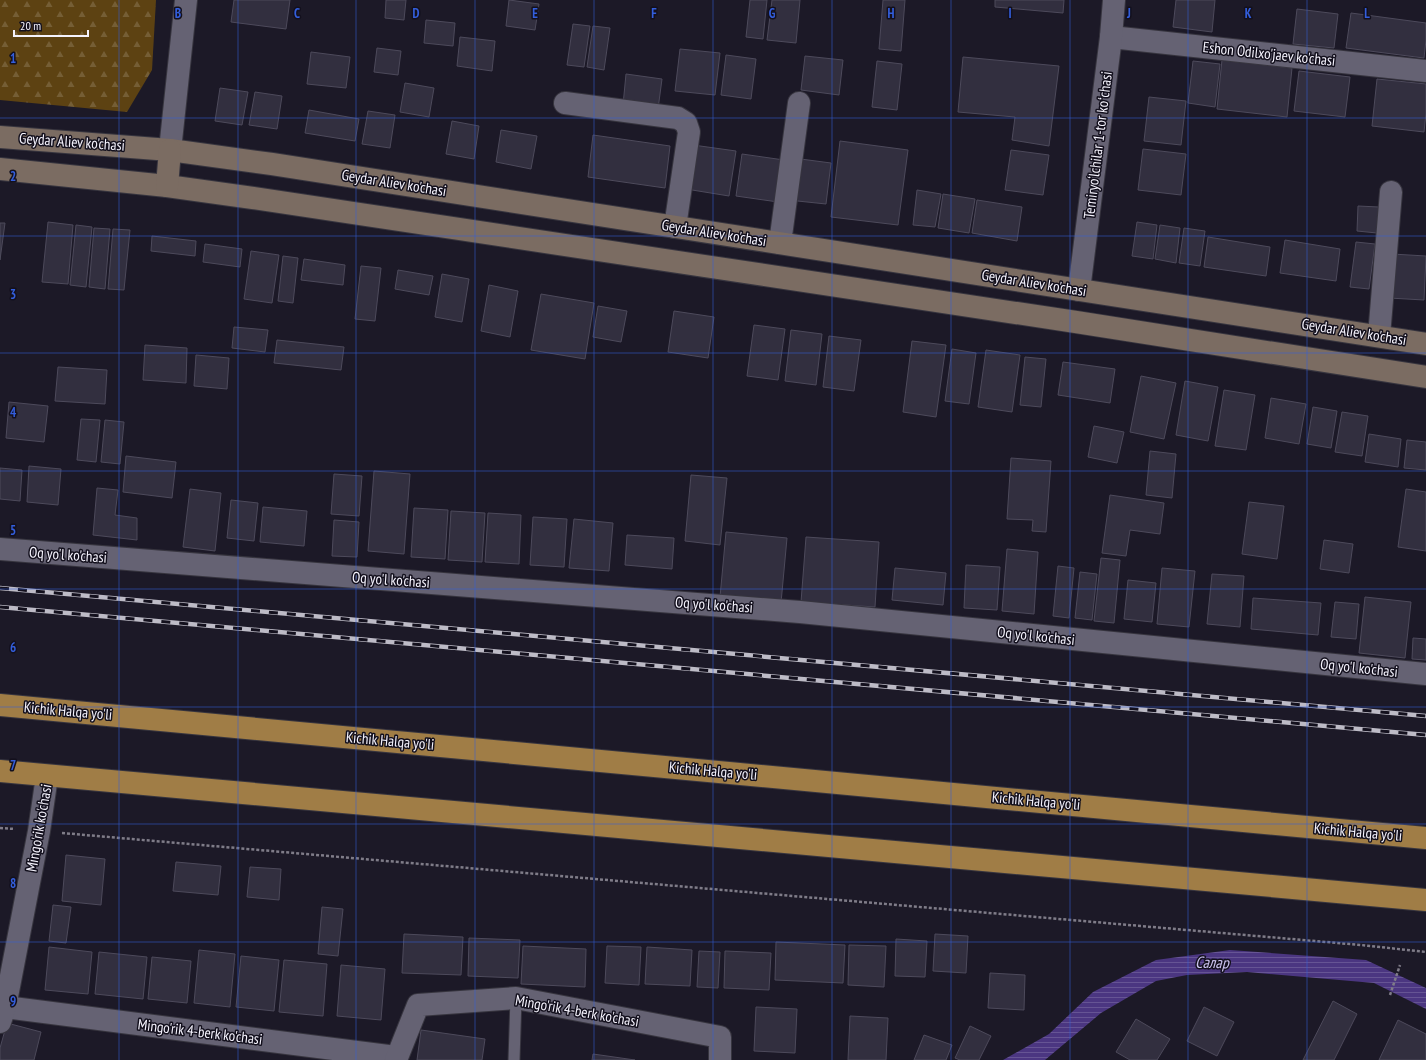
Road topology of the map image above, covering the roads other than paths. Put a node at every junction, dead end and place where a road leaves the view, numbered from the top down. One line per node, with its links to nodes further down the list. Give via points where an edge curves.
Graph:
1 (186, 0): 8 (street)
2 (1114, 0): 3 (street, Temiryo‘lchilar 1-tor koʻchasi)
3 (1111, 37): 4 (street, Eshon Odilxo'jaev ko'chasi); 14 (street, Temiryo‘lchilar 1-tor koʻchasi)
4 (1426, 70)
5 (565, 103): 12 (street, via 678,118 686,123 689,132)
6 (799, 104): 13 (street)
7 (0, 137): 8 (main road, Geydar Aliev ko'chasi)
8 (170, 150): 10 (main road); 12 (main road, Geydar Aliev ko'chasi)
9 (0, 169): 10 (main road)
10 (167, 186): 15 (main road)
11 (1391, 192): 16 (street)
12 (675, 227): 13 (main road, Geydar Aliev ko'chasi)
13 (780, 243): 14 (main road, Geydar Aliev ko'chasi)
14 (1079, 290): 15 (main road); 16 (main road, Geydar Aliev ko'chasi)
15 (1076, 322): 18 (main road)
16 (1379, 336): 17 (main road, Geydar Aliev ko'chasi)
17 (1426, 344)
18 (1426, 377)
19 (0, 549): 20 (street, Oq yo'l ko'chasi, via 800,612)
20 (1426, 674)
21 (0, 705): 24 (highway, Kichik Halqa yo'li)
22 (0, 772): 23 (highway)
23 (48, 776): 25 (highway); 27 (street, Mingo'rik ko'chasi)
24 (1426, 838)
25 (1426, 900)
26 (516, 998): 28 (street, Mingo'rik 4-berk ko'chasi, via 418,1005); 29 (lane); 30 (street, Mingo'rik 4-berk ko'chasi, via 720,1037)
27 (2, 1015): 28 (street, Mingo'rik 4-berk ko'chasi)
28 (396, 1059)
29 (514, 1060)
30 (720, 1060)

